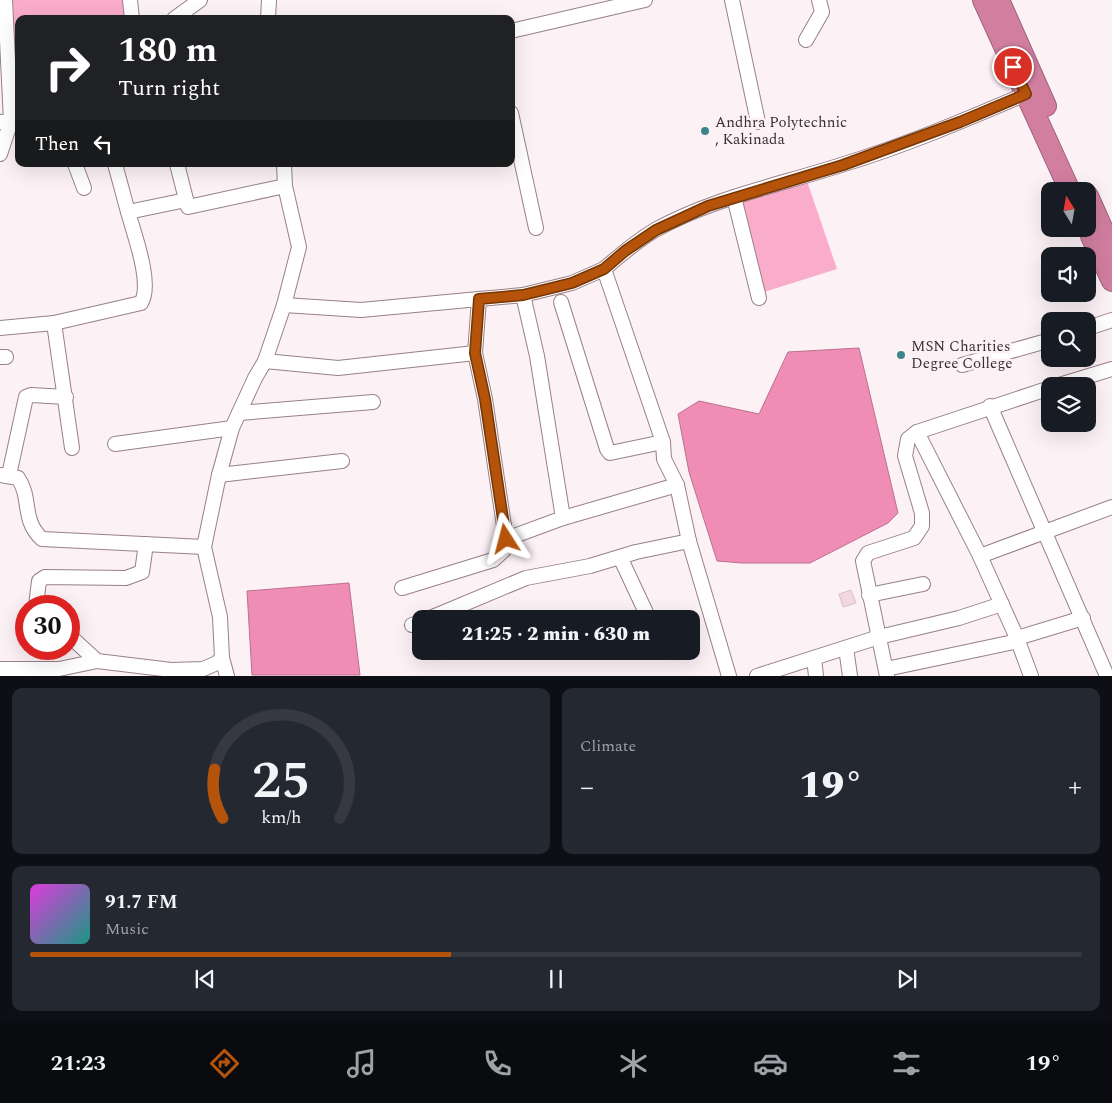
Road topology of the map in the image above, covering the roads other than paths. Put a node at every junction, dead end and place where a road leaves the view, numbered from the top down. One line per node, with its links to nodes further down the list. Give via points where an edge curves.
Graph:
1 (5, 0): 15 (street)
2 (130, 0): 10 (street)
3 (200, 0): 11 (street)
4 (269, 0): 12 (street)
5 (645, 0): 13 (street)
6 (732, 0): 18 (street)
7 (820, 0): 14 (street, via 822,12)
8 (983, 0): 16 (highway)
9 (999, 0): 26 (highway)
10 (132, 15)
11 (179, 15)
12 (268, 15)
13 (515, 30)
14 (806, 40)
15 (13, 49): 17 (street)
16 (1026, 94): 25 (highway); 29 (street, via 843,165)
17 (10, 121): 20 (street)
18 (758, 122)
19 (515, 131): 33 (street)
20 (0, 154)
21 (76, 167): 28 (street)
22 (116, 167): 31 (street)
23 (178, 167): 30 (street)
24 (284, 167): 27 (street)
25 (1066, 182)
26 (1081, 182)
27 (285, 186): 30 (street, via 188,207); 42 (street, via 299,248)
28 (84, 188)
29 (734, 197): 36 (street, via 656,230); 39 (street)
30 (186, 200): 31 (street)
31 (128, 212): 44 (street, via 142,265 146,295 142,303)
32 (1096, 214): 35 (highway)
33 (536, 228)
34 (1093, 238): 37 (highway)
35 (1112, 250)
36 (604, 269): 38 (street, via 572,283); 60 (street)
37 (1112, 281)
38 (523, 295): 40 (street); 68 (street, via 537,356)
39 (759, 298)
40 (479, 299): 42 (street, via 361,310); 48 (street)
41 (561, 302): 60 (street, via 606,449 610,453)
42 (284, 305): 49 (street)
43 (1112, 320): 45 (street)
44 (54, 323): 46 (street); 54 (street)
45 (1096, 325)
46 (0, 328)
47 (1041, 343): 50 (street)
48 (475, 353): 49 (street, via 338,368); 70 (street)
49 (265, 361): 57 (street)
50 (962, 365)
51 (1112, 369): 52 (street)
52 (1086, 377)
53 (1041, 391): 56 (street)
54 (66, 397): 62 (street); 64 (street, via 26,397)
55 (373, 402): 57 (street)
56 (990, 406): 59 (street); 69 (street)
57 (239, 413): 58 (street)
58 (232, 428): 61 (street); 65 (street)
59 (917, 432): 74 (street); 79 (street, via 908,439 905,456 922,513 922,526 914,538 868,553 864,560)
60 (663, 442): 66 (street, via 664,459)
61 (115, 444)
62 (72, 448)
63 (342, 461): 65 (street)
64 (5, 475): 72 (street, via 18,478 32,529 42,539)
65 (218, 475): 73 (street)
66 (677, 485): 68 (street); 71 (street)
67 (1112, 507): 69 (street)
68 (563, 518): 70 (street)
69 (1045, 533): 74 (street); 83 (street)
70 (506, 539): 77 (street, via 504,550 493,560)
71 (689, 542): 75 (street); 97 (street)
72 (146, 544): 73 (street); 78 (street, via 142,572 137,575 126,578 45,577 39,581)
73 (204, 547): 88 (street, via 220,617)
74 (980, 556): 80 (street)
75 (620, 557): 81 (street, via 526,578); 82 (street)
76 (923, 584): 79 (street)
77 (402, 588)
78 (37, 595)
79 (870, 595): 84 (street)
80 (1002, 604): 84 (street); 85 (street)
81 (450, 610)
82 (645, 610)
83 (1083, 618): 85 (street); 102 (street)
84 (879, 637): 87 (street); 95 (street)
85 (1017, 640): 95 (street); 101 (street)
86 (80, 645): 90 (street)
87 (846, 648): 89 (street); 100 (street)
88 (222, 658): 92 (street, via 203,669); 96 (street)
89 (814, 658): 94 (street); 99 (street)
90 (97, 661): 92 (street); 93 (street)
91 (0, 669): 93 (street)
92 (149, 671)
93 (59, 672)
94 (779, 672): 98 (street)
95 (886, 672)
96 (227, 676)
97 (729, 676)
98 (757, 676)
99 (816, 676)
100 (850, 676)
101 (1031, 676)
102 (1107, 676)

